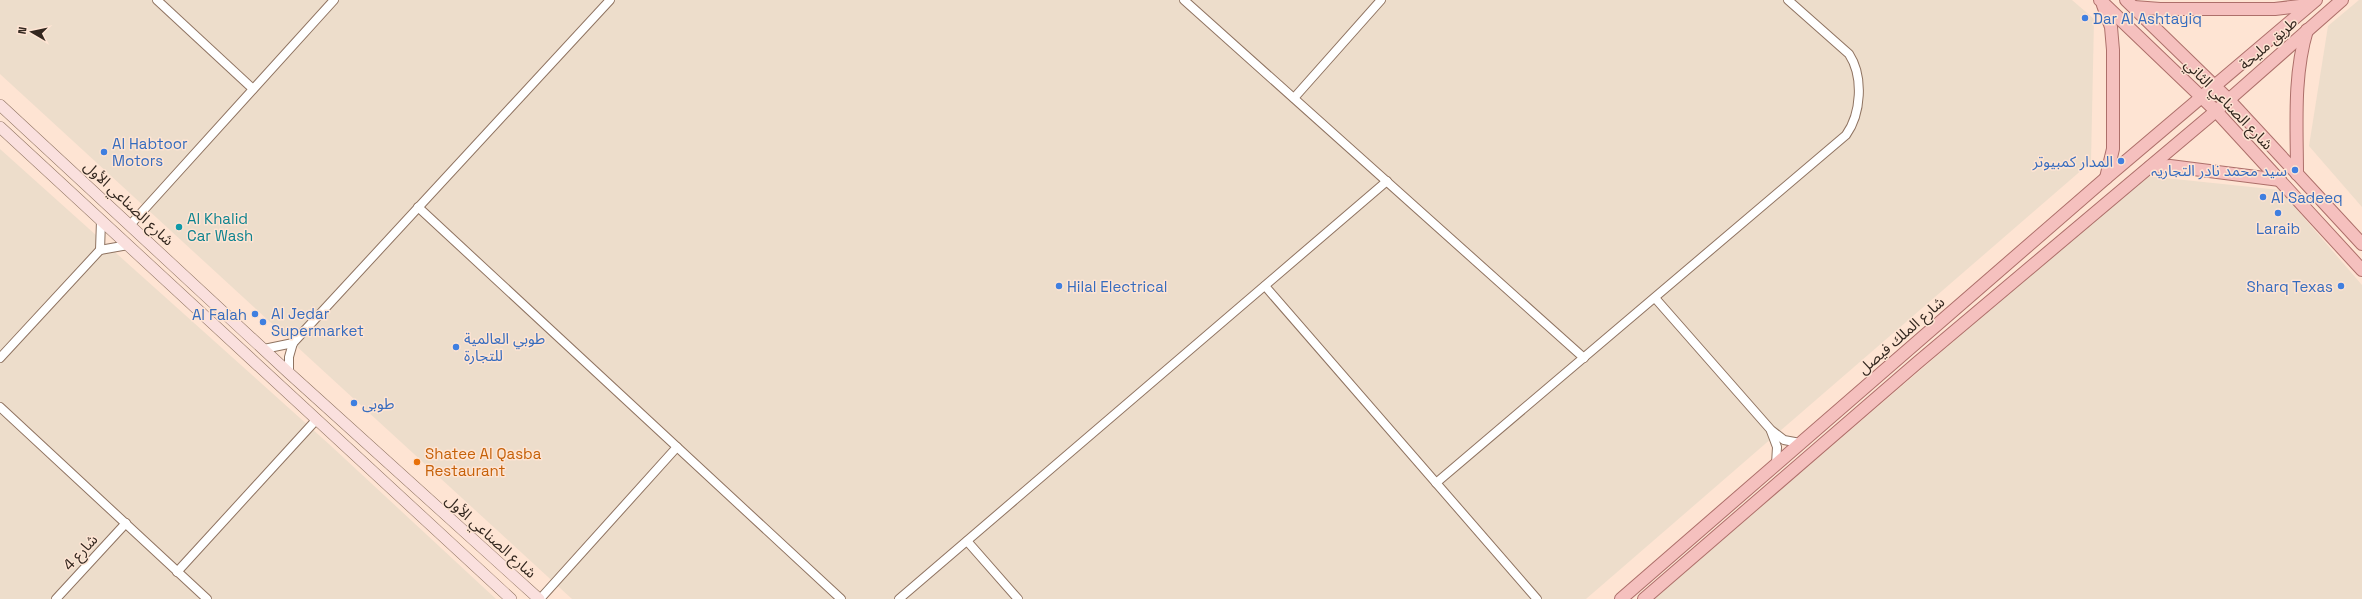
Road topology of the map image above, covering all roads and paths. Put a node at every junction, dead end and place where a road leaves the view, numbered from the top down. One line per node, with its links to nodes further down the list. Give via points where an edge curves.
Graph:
1 (158, 0): 13 (street)
2 (334, 0): 13 (street)
3 (610, 0): 25 (street)
4 (1184, 0): 15 (street)
5 (1381, 0): 15 (street)
6 (1788, 0): 33 (street, via 1852,60 1856,72 1858,106 1855,121 1841,141)
7 (2342, 0): 11 (main road, طريق مليحة)
8 (2101, 1): 14 (main road, شارع الصناعي الثاني); 22 (main road, via 2111,27 2113,50 2113,144)
9 (2314, 2): 10 (main road, via 2281,9 2160,9); 12 (main road, طريق مليحة)
10 (2130, 3): 12 (main road, شارع الصناعي الثاني)
11 (2307, 30): 16 (main road, طريق مليحة); 21 (main road, via 2300,74 2295,147)
12 (2214, 85): 14 (main road, طريق مليحة); 16 (main road, شارع الصناعي الثاني)
13 (253, 89): 27 (street)
14 (2202, 97): 18 (main road, شارع الصناعي الثاني); 22 (main road, شارع الملك فيصل)
15 (1294, 98): 23 (street)
16 (2228, 99): 18 (main road, طريق مليحة); 21 (main road, شارع الصناعي الثاني)
17 (0, 105): 27 (main road, شارع الصناعي الأول)
18 (2216, 111): 20 (main road, شارع الملك فيصل); 24 (main road, شارع الصناعي الثاني)
19 (0, 128): 26 (main road, شارع الصناعي الأول)
20 (2150, 166): 24 (main road, via 2170,166); 58 (main road, شارع الملك فيصل)
21 (2297, 174): 28 (main road, شارع الصناعي الثاني)
22 (2106, 178): 42 (main road, شارع الملك فيصل)
23 (1387, 180): 32 (street); 37 (street)
24 (2280, 180): 31 (main road, شارع الصناعي الثاني)
25 (418, 207): 34 (street); 43 (street)
26 (101, 221): 29 (main road, شارع الصناعي الأول); 30 (street)
27 (131, 224): 35 (main road, شارع الصناعي الأول)
28 (2362, 244)
29 (128, 246): 30 (street); 40 (main road, شارع الصناعي الأول)
30 (100, 250): 36 (street)
31 (2362, 270)
32 (1265, 286): 45 (street); 47 (street)
33 (1655, 298): 37 (street); 41 (street)
34 (293, 343): 35 (street); 38 (street, via 289,357)
35 (264, 349): 38 (main road, شارع الصناعي الأول)
36 (0, 358)
37 (1584, 358): 45 (street)
38 (289, 373): 52 (main road, شارع الصناعي الأول)
39 (0, 407): 46 (street)
40 (317, 419): 48 (street); 51 (main road, شارع الصناعي الأول)
41 (1771, 430): 42 (street, via 1784,440); 44 (street, via 1776,447)
42 (1800, 443): 44 (main road, شارع الملك فيصل)
43 (677, 447): 52 (street); 53 (street)
44 (1776, 464): 57 (main road, شارع الملك فيصل)
45 (1436, 483): 56 (street)
46 (126, 523): 48 (street); 49 (street, شارع 4)
47 (967, 541): 54 (street); 55 (street)
48 (178, 572): 50 (street)
49 (56, 599)
50 (207, 599)
51 (511, 599)
52 (539, 599)
53 (841, 599)
54 (899, 599)
55 (1018, 599)
56 (1537, 599)
57 (1621, 599)
58 (1644, 599)

